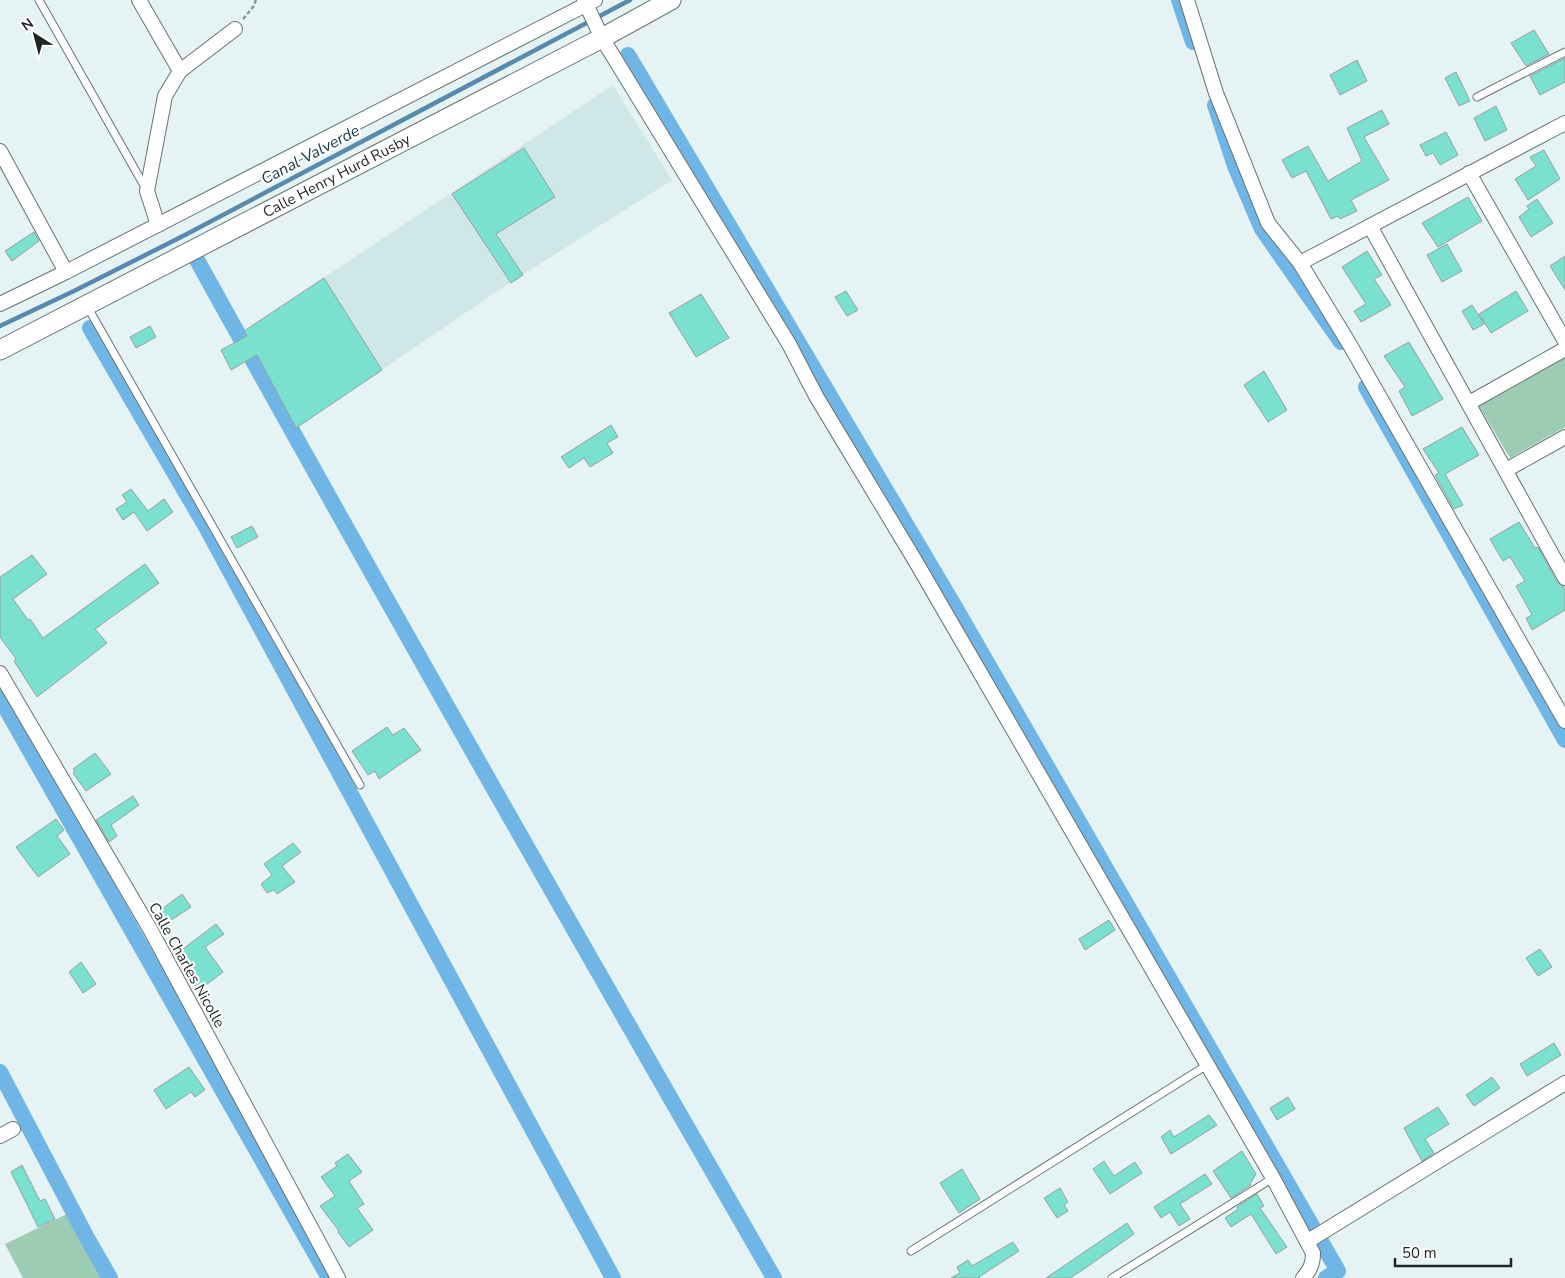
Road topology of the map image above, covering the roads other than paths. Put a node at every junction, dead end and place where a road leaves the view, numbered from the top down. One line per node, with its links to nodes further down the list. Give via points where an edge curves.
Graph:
1 (39, 0): 14 (lane)
2 (139, 0): 9 (street)
3 (671, 0): 7 (street, Calle Henry Hurd Rusby)
4 (1187, 0): 17 (street, via 1216,93 1268,222)
5 (588, 4): 7 (street); 15 (street)
6 (234, 29): 9 (street)
7 (599, 33): 20 (street, Calle Henry Hurd Rusby); 32 (street, via 789,344 816,396)
8 (1565, 52): 10 (lane)
9 (180, 71): 14 (street, via 165,96)
10 (1477, 97)
11 (1565, 123): 13 (street)
12 (0, 151): 18 (street)
13 (1469, 173): 16 (street); 21 (street)
14 (147, 191): 15 (street)
15 (158, 225): 18 (street)
16 (1370, 226): 17 (street); 24 (street)
17 (1300, 263): 29 (street)
18 (66, 272): 19 (street)
19 (0, 304)
20 (87, 306): 23 (street, Calle Henry Hurd Rusby); 31 (lane)
21 (1565, 341)
22 (1565, 349): 24 (street)
23 (0, 350)
24 (1469, 403): 26 (street)
25 (1565, 436): 26 (street)
26 (1506, 470): 27 (street)
27 (1565, 578)
28 (0, 673): 39 (street, Calle Charles Nicolle, via 150,929)
29 (1561, 703): 30 (street)
30 (1565, 721)
31 (360, 785)
32 (1207, 1065): 36 (street); 38 (lane)
33 (1565, 1083): 37 (street)
34 (13, 1129): 35 (street)
35 (0, 1136)
36 (1273, 1178): 37 (street); 40 (lane)
37 (1308, 1242): 41 (street, via 1313,1263)
38 (911, 1252)
39 (338, 1278)
40 (1112, 1278)
41 (1303, 1278)

